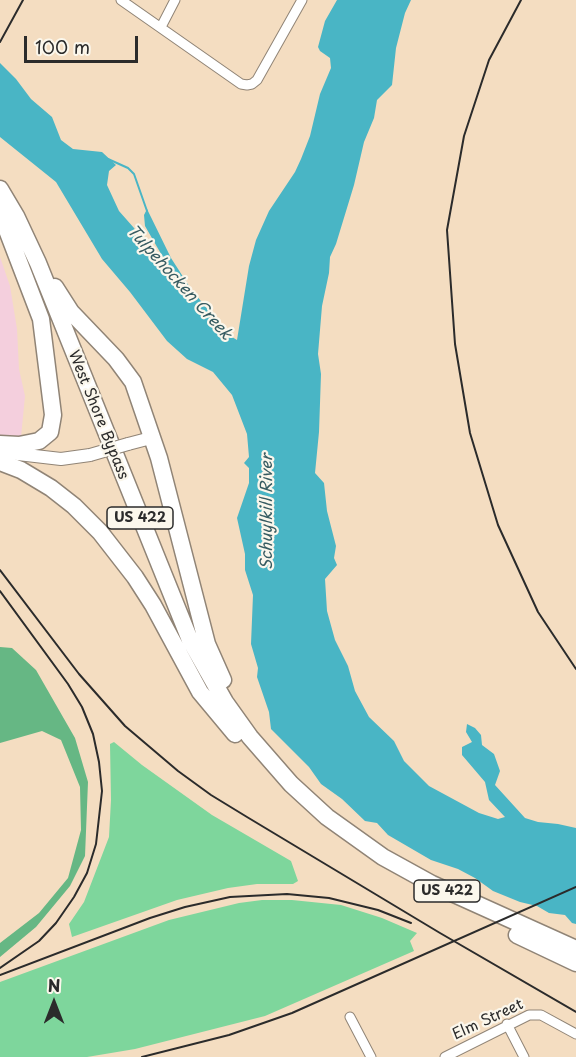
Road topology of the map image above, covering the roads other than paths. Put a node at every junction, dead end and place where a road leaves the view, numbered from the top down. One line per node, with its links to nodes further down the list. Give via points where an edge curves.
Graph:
1 (121, 0): 4 (street)
2 (175, 0): 4 (street)
3 (302, 0): 4 (street, via 257,80 247,85)
4 (161, 27)
5 (0, 187): 7 (highway, via 23,215 60,297 129,374); 12 (highway, West Shore Bypass / US 422, via 38,263 173,602 203,666 250,737 291,784)
6 (0, 211): 8 (highway, via 41,319 53,415 52,428 39,441); 11 (highway, West Shore Bypass / US 422, via 10,226 190,662)
7 (150, 438): 9 (street, bridge, via 61,459); 12 (highway, via 159,458 213,661 250,724)
8 (0, 444)
9 (0, 452)
10 (0, 462): 11 (highway, via 51,488 100,532 153,605 200,692)
11 (236, 734): 14 (highway, West Shore Bypass / US 422, via 269,774 321,823 378,865)
12 (327, 817): 13 (highway, West Shore Bypass / US 422, via 383,857 432,884)
13 (576, 949)
14 (576, 963)
15 (350, 1017): 18 (street)
16 (507, 1024): 17 (street, Elm Street, via 529,1015 542,1015); 19 (street, Elm Street); 20 (street)
17 (576, 1034)
18 (371, 1057)
19 (445, 1057)
20 (524, 1057)

